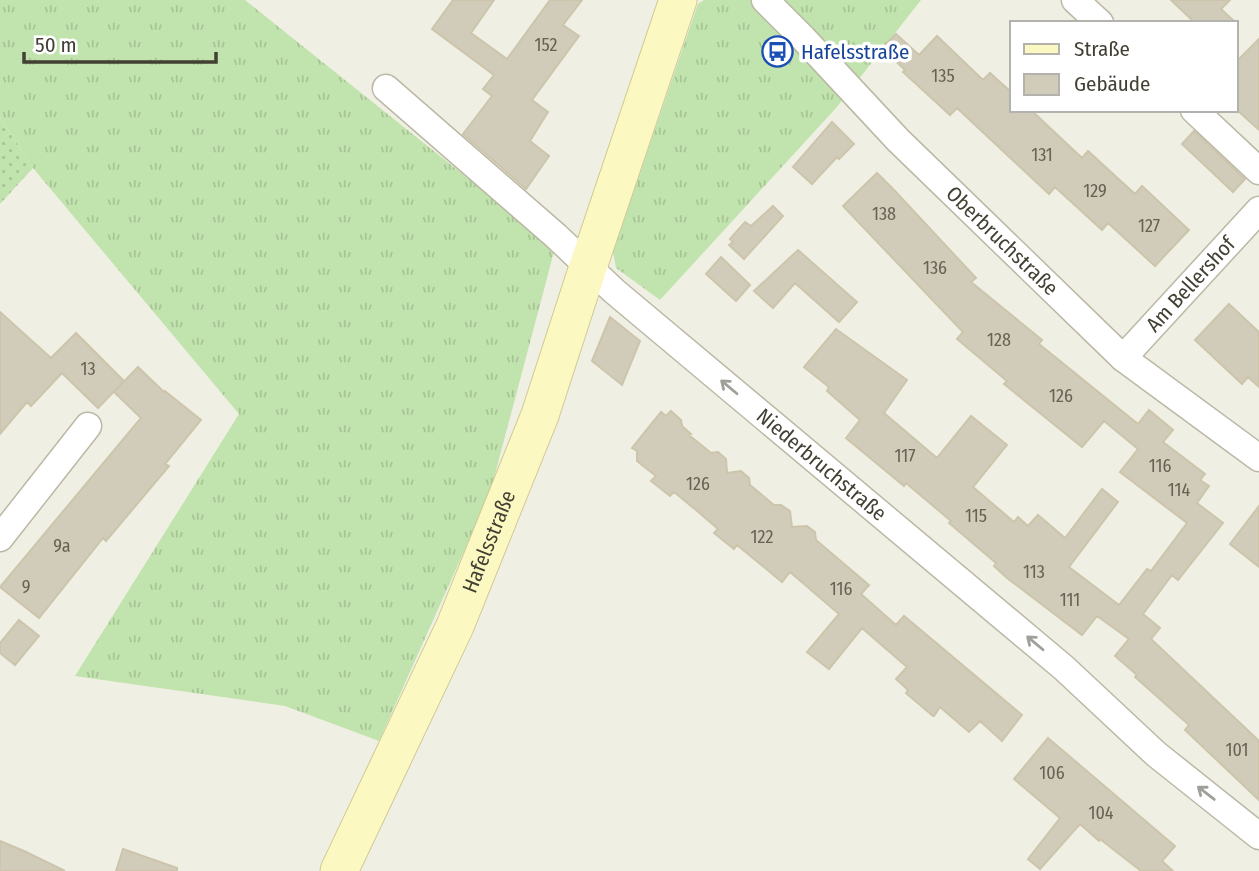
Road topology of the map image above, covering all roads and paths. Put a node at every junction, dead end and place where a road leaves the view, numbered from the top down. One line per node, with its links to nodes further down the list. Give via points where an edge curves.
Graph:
1 (678, 0): 9 (main road, Hafelsstraße)
2 (765, 0): 10 (street, Oberbruchstraße, via 898,139)
3 (1075, 0): 4 (street)
4 (1098, 21)
5 (386, 88): 9 (street, Niederbruchstraße)
6 (1196, 112): 7 (street)
7 (1259, 171)
8 (1259, 210): 10 (street, Am Bellershof)
9 (588, 267): 14 (street, Niederbruchstraße, one-way to 9, via 1156,754 1064,668); 15 (main road, Hafelsstraße, via 540,415 455,626)
10 (1123, 358): 12 (street, Oberbruchstraße)
11 (88, 426): 13 (street)
12 (1259, 458)
13 (0, 538)
14 (1259, 836)
15 (339, 871)

